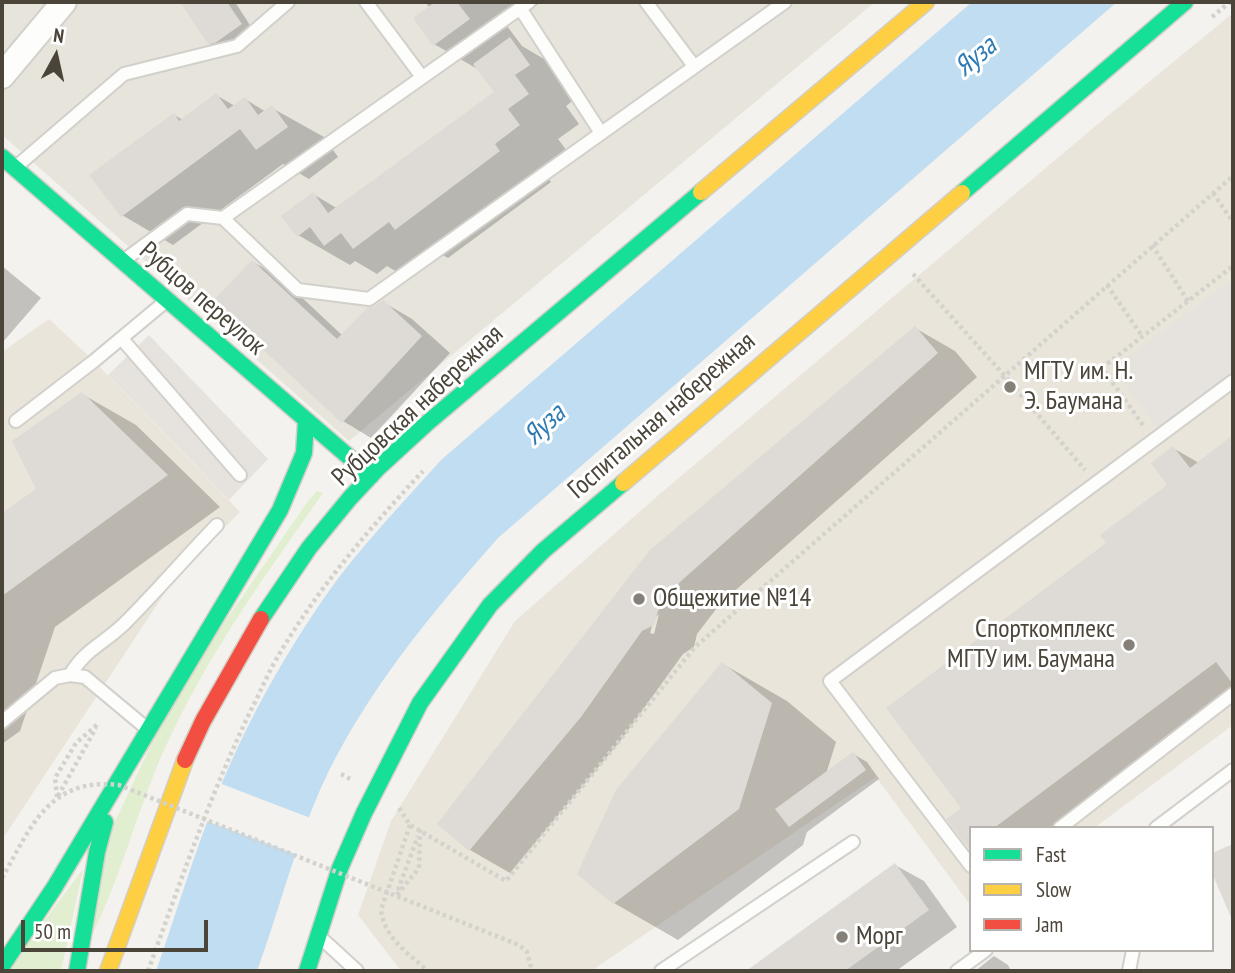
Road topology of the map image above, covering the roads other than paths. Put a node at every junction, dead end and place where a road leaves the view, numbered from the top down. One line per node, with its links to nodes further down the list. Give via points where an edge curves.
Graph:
1 (64, 2): 10 (street)
2 (288, 2): 13 (lane, via 237,46 124,74)
3 (366, 2): 11 (lane)
4 (646, 2): 9 (lane)
5 (785, 2): 9 (lane)
6 (926, 2): 22 (main road, Рубцовская набережная)
7 (1185, 2): 38 (main road, Госпитальная набережная, via 554,542 490,605 420,703 340,868)
8 (525, 5): 11 (lane); 12 (lane)
9 (694, 66): 12 (lane)
10 (2, 76)
11 (422, 77): 14 (lane)
12 (601, 133): 14 (lane, via 369,299 298,290)
13 (8, 163): 15 (main road, Рубцов переулок)
14 (223, 218): 15 (lane, via 187,214)
15 (122, 262): 16 (main road, Рубцов переулок)
16 (166, 300): 17 (lane); 20 (main road, Рубцов переулок)
17 (121, 339): 19 (lane); 21 (lane)
18 (1233, 382): 37 (lane, via 830,681)
19 (16, 421)
20 (306, 422): 22 (main road, Рубцов переулок); 27 (main road, via 304,453 280,510)
21 (240, 475)
22 (370, 476): 23 (main road, Рубцовская набережная)
23 (339, 512): 25 (main road); 43 (main road, Рубцовская набережная, via 275,596 193,740)
24 (217, 524): 28 (lane, via 122,626 78,661)
25 (298, 537)
26 (277, 549): 27 (main road)
27 (246, 567): 31 (main road)
28 (70, 675): 30 (lane, via 55,678); 31 (lane, via 85,677)
29 (1233, 694): 34 (lane)
30 (2, 722)
31 (148, 730): 32 (main road)
32 (127, 765): 41 (main road); 42 (main road, via 102,831)
33 (1233, 770): 35 (lane)
34 (1063, 826)
35 (1159, 826)
36 (853, 842): 46 (lane)
37 (969, 863)
38 (319, 936): 44 (main road, Госпитальная набережная); 45 (lane)
39 (983, 952): 47 (lane)
40 (1133, 952): 48 (lane)
41 (2, 966)
42 (77, 971)
43 (108, 971)
44 (307, 971)
45 (356, 971)
46 (661, 971)
47 (957, 971)
48 (1129, 971)

